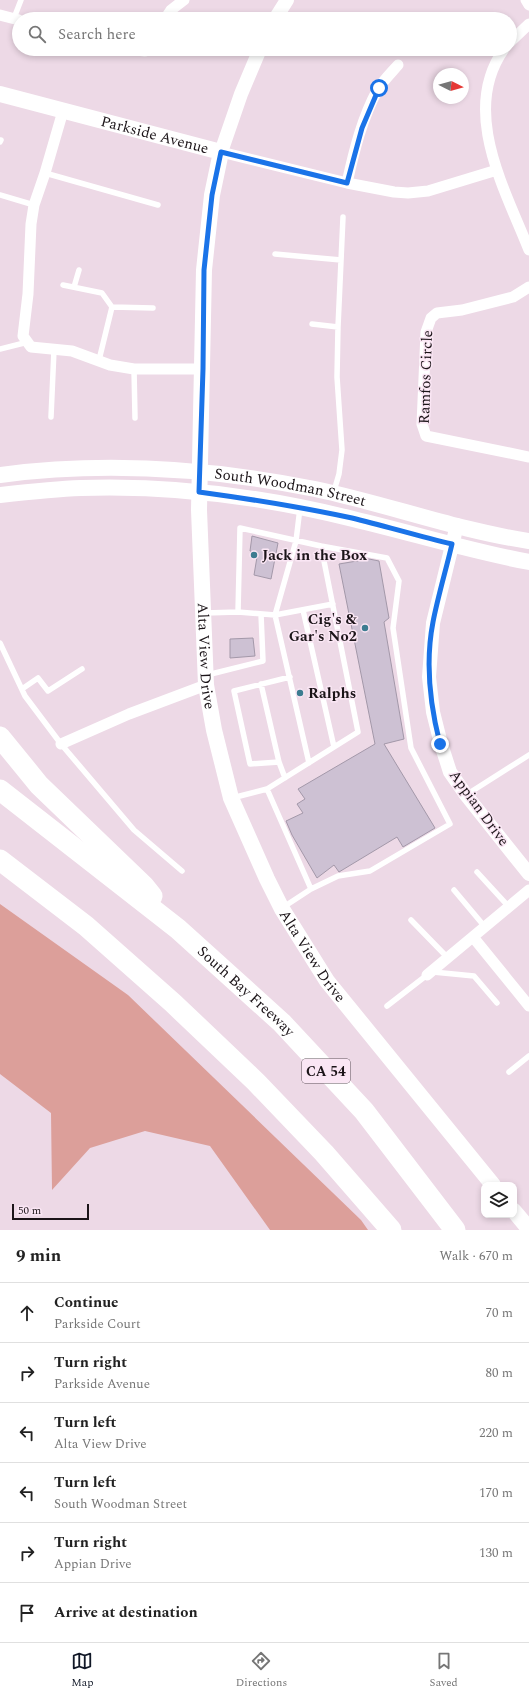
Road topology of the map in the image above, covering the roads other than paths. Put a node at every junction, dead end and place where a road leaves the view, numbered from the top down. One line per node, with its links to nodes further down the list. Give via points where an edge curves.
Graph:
1 (21, 0): 6 (lane)
2 (184, 0): 7 (street)
3 (286, 0): 8 (street)
4 (526, 0): 5 (street)
5 (529, 5)
6 (18, 12)
7 (170, 12)
8 (279, 12)
9 (0, 15): 10 (street)
10 (12, 18)
11 (529, 24): 12 (street)
12 (517, 35)
13 (257, 56): 18 (street, Alta View Drive)
14 (500, 56): 19 (street, via 492,73 485,111 485,123)
15 (398, 65): 21 (street, via 379,88 370,108 356,146)
16 (0, 94): 17 (main road, Parkside Avenue)
17 (63, 111): 18 (main road, Parkside Avenue); 20 (street)
18 (221, 152): 21 (street, Parkside Avenue); 42 (main road, Alta View Drive, via 212,195 204,270)
19 (497, 170): 21 (street, Parkside Avenue, via 418,192 394,192); 26 (street)
20 (45, 174): 23 (street); 24 (lane)
21 (347, 183)
22 (0, 194): 23 (lane)
23 (34, 205): 37 (street, via 23,336)
24 (158, 205)
25 (343, 217): 28 (lane)
26 (529, 250)
27 (275, 254): 28 (lane)
28 (341, 260): 36 (lane)
29 (79, 270): 31 (lane)
30 (63, 285): 31 (lane)
31 (74, 287): 33 (lane, via 102,293)
32 (529, 287): 45 (street, Ramfos Circle, via 513,297 462,310 437,313 431,318 426,332 422,424 426,436)
33 (112, 307): 34 (lane); 40 (lane)
34 (153, 308)
35 (312, 324): 36 (lane)
36 (338, 327): 50 (lane, via 337,377 342,450)
37 (28, 342): 38 (lane); 39 (street, via 31,347)
38 (0, 349)
39 (54, 350): 40 (street, via 72,351); 43 (lane)
40 (99, 360): 41 (street, via 110,365)
41 (134, 369): 42 (street); 44 (lane)
42 (203, 369): 46 (main road, Alta View Drive)
43 (51, 418)
44 (135, 418)
45 (529, 457)
46 (199, 472): 47 (main road, South Woodman Street, via 136,467 88,467); 48 (main road, Alta View Drive); 50 (main road, South Woodman Street, via 242,476)
47 (0, 475)
48 (199, 492): 49 (main road, South Woodman Street, via 152,488 80,488); 51 (main road, South Woodman Street); 61 (main road, Alta View Drive)
49 (0, 494)
50 (334, 494): 52 (main road, South Woodman Street)
51 (300, 508): 53 (lane); 55 (main road, South Woodman Street)
52 (457, 525): 54 (main road, South Woodman Street); 55 (street, Appian Drive)
53 (296, 541): 56 (lane); 60 (lane, via 240,528); 63 (lane)
54 (529, 541)
55 (452, 544): 57 (main road, South Woodman Street); 79 (street, Appian Drive, via 433,623 429,677 440,744 450,772)
56 (321, 546): 58 (lane); 86 (lane, via 387,558 399,580 393,628 411,748 450,824 370,871 338,876)
57 (529, 562)
58 (332, 604): 59 (lane); 72 (lane, via 358,732)
59 (303, 610): 63 (lane); 72 (lane)
60 (238, 612): 61 (lane); 62 (lane)
61 (202, 613): 67 (main road, Alta View Drive)
62 (261, 614): 63 (lane); 67 (lane, via 263,661)
63 (275, 615): 66 (lane)
64 (0, 644): 69 (lane)
65 (82, 669): 69 (lane, via 48,691 38,678)
66 (290, 678): 68 (lane); 75 (lane)
67 (205, 680): 71 (street); 80 (main road, Alta View Drive)
68 (261, 684): 74 (lane); 74 (lane, via 234,690 250,764)
69 (22, 689): 71 (lane)
70 (0, 737): 93 (highway, via 39,785 144,886)
71 (61, 744): 82 (lane, via 134,830)
72 (334, 747): 75 (lane)
73 (529, 755): 79 (lane)
74 (279, 762): 76 (lane)
75 (309, 763): 76 (lane)
76 (285, 778): 77 (lane)
77 (267, 789): 80 (lane); 86 (lane)
78 (0, 790): 93 (highway, South Bay Freeway / CA 54)
79 (466, 795): 84 (street, Appian Drive)
80 (231, 798): 90 (main road, Alta View Drive)
81 (0, 860): 97 (highway, via 86,926)
82 (182, 871)
83 (478, 872): 89 (lane)
84 (529, 874)
85 (0, 878): 97 (highway)
86 (311, 889): 90 (lane)
87 (454, 890): 92 (lane)
88 (529, 890): 89 (street)
89 (509, 907): 92 (street)
90 (282, 909): 103 (main road, Alta View Drive, via 327,981)
91 (411, 920): 95 (lane)
92 (485, 927): 94 (street)
93 (178, 929): 106 (highway, South Bay Freeway / CA 54, via 282,1023 364,1111)
94 (473, 936): 95 (street); 100 (street)
95 (448, 958): 96 (street)
96 (429, 973): 98 (lane, via 474,976); 99 (lane)
97 (173, 1003): 105 (highway, via 261,1087 324,1153)
98 (497, 1003)
99 (387, 1006)
100 (529, 1006)
101 (529, 1056): 102 (lane)
102 (509, 1072)
103 (491, 1182)
104 (517, 1215): 107 (main road)
105 (391, 1230)
106 (455, 1230)
107 (529, 1230)

